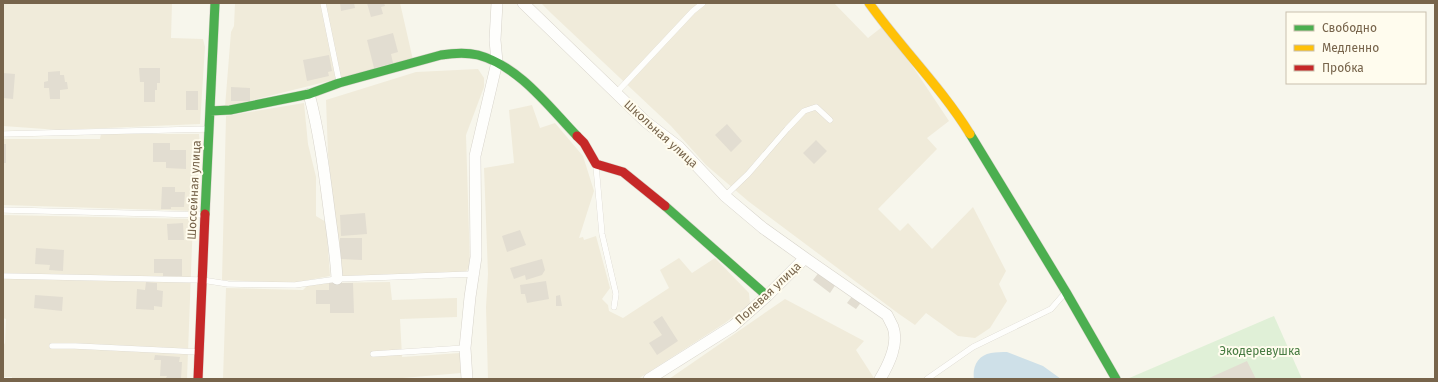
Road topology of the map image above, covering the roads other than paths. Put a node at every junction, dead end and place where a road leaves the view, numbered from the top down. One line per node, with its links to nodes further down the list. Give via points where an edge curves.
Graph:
1 (215, 3): 11 (street, Шоссейная улица)
2 (323, 3): 8 (lane)
3 (497, 3): 7 (street)
4 (523, 3): 9 (street, Школьная улица)
5 (703, 3): 9 (lane)
6 (869, 3): 24 (street, via 940,91 968,131)
7 (497, 62): 8 (street, via 477,55 441,55); 15 (street, via 512,71 540,97 584,143); 20 (street, via 474,156)
8 (339, 83): 10 (street)
9 (616, 93): 16 (street, Школьная улица, via 646,122 679,147)
10 (309, 94): 11 (street, via 230,110); 22 (street, via 324,167)
11 (210, 111): 13 (street, Шоссейная улица)
12 (830, 120): 16 (lane, via 816,107 804,111)
13 (209, 129): 14 (lane); 18 (street, Шоссейная улица)
14 (3, 134)
15 (596, 164): 25 (street, via 622,172); 26 (lane, via 602,234 616,294)
16 (725, 196): 19 (street, Школьная улица, via 763,228)
17 (3, 210): 18 (lane)
18 (205, 215): 23 (street, Шоссейная улица)
19 (805, 258): 25 (street, Полевая улица); 34 (street, Полевая улица, via 887,315 893,327 894,344 889,364)
20 (474, 274): 22 (lane); 28 (street)
21 (3, 276): 23 (lane)
22 (337, 279): 23 (lane, via 295,285 228,284)
23 (202, 280): 29 (street, Шоссейная улица)
24 (1066, 292): 35 (lane, via 1051,309 974,347); 36 (street)
25 (767, 296): 33 (street, Полевая улица, via 733,326)
26 (614, 307)
27 (52, 346): 29 (lane)
28 (465, 348): 30 (lane); 32 (street)
29 (199, 352): 31 (street, Шоссейная улица)
30 (373, 354)
31 (198, 379)
32 (467, 379)
33 (649, 379)
34 (880, 379)
35 (927, 379)
36 (1116, 379)

